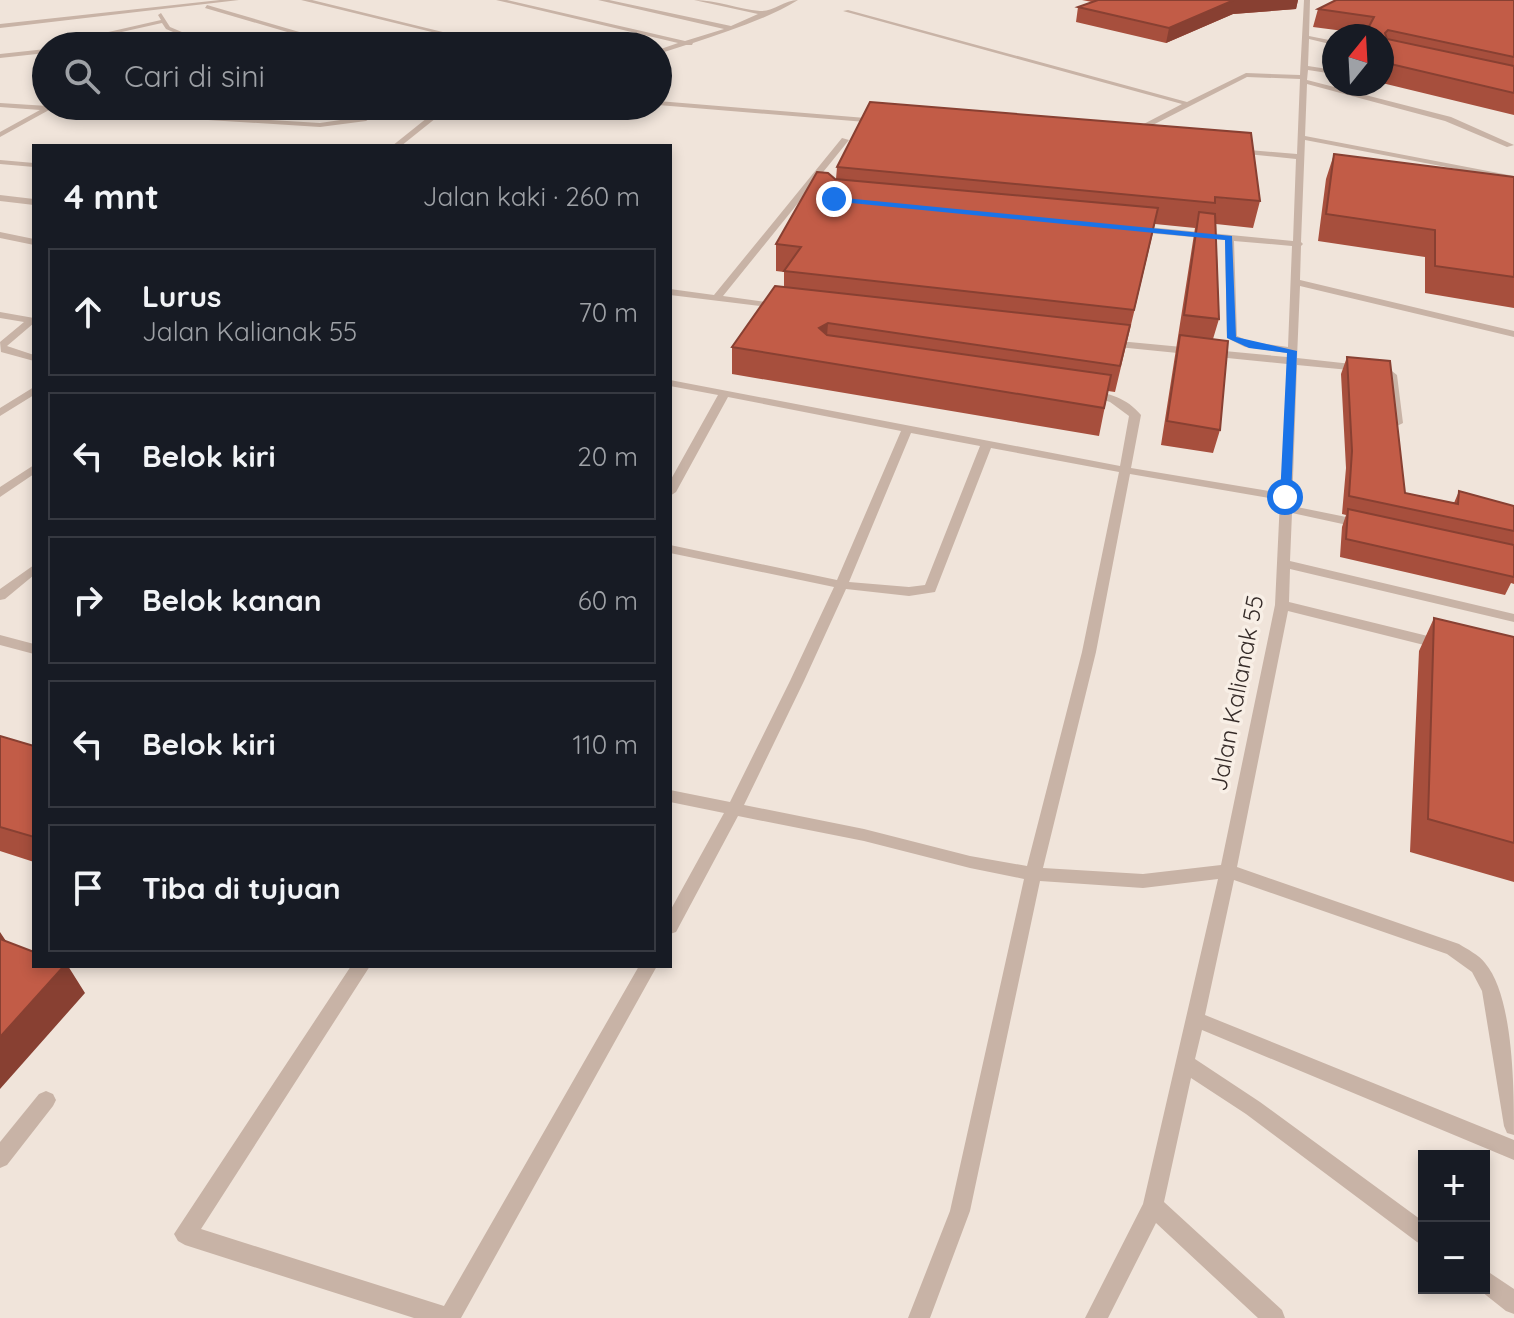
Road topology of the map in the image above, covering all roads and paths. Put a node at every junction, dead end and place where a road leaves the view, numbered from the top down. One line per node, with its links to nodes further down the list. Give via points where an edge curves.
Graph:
1 (236, 0): 8 (lane)
2 (304, 0): 18 (lane)
3 (499, 0): 19 (lane)
4 (601, 0): 14 (lane)
5 (697, 0): 11 (lane)
6 (795, 0): 11 (lane)
7 (1307, 0): 20 (lane, Jalan Kalianak 55)
8 (199, 5): 9 (lane); 17 (lane)
9 (159, 10): 12 (lane); 13 (lane)
10 (846, 11): 30 (lane)
11 (767, 14): 14 (lane)
12 (164, 21): 15 (lane); 16 (lane)
13 (0, 26)
14 (732, 28): 23 (lane)
15 (116, 32)
16 (178, 32)
17 (293, 32)
18 (438, 32)
19 (638, 32)
20 (1306, 37): 22 (lane); 28 (lane, Jalan Kalianak 55)
21 (672, 40): 23 (lane)
22 (1322, 40)
23 (690, 44): 24 (lane)
24 (672, 48)
25 (32, 50): 26 (lane)
26 (0, 56)
27 (1322, 74): 28 (lane)
28 (1306, 76): 30 (lane, via 1246,75); 40 (lane, Jalan Kalianak 55); 43 (lane, via 1448,119)
29 (672, 104): 37 (lane)
30 (1188, 104): 38 (lane)
31 (0, 105): 32 (lane)
32 (32, 107)
33 (32, 117): 39 (lane)
34 (240, 120): 35 (lane, via 320,125)
35 (356, 120)
36 (429, 120): 42 (lane)
37 (888, 122)
38 (1141, 129)
39 (0, 135)
40 (1304, 138): 45 (lane, Jalan Kalianak 55); 48 (lane)
41 (845, 140): 58 (lane)
42 (399, 144)
43 (1510, 145)
44 (1224, 150): 45 (lane)
45 (1301, 157): 55 (lane, Jalan Kalianak 55)
46 (0, 162): 47 (lane)
47 (32, 165)
48 (1514, 178)
49 (0, 198): 50 (lane)
50 (32, 202)
51 (1118, 227): 53 (lane)
52 (0, 235): 54 (lane)
53 (1229, 238): 55 (lane); 66 (lane, via 1232,338)
54 (32, 242)
55 (1299, 244): 56 (lane, Jalan Kalianak 55)
56 (1297, 282): 63 (lane); 66 (lane, Jalan Kalianak 55)
57 (672, 292): 58 (lane)
58 (716, 299): 59 (lane)
59 (793, 308)
60 (0, 315): 62 (lane)
61 (32, 320): 65 (lane, via 2,345)
62 (32, 320)
63 (1514, 334)
64 (1090, 341): 66 (lane)
65 (32, 357)
66 (1292, 357): 73 (lane, via 1389,372); 79 (lane, Jalan Kalianak 55)
67 (672, 383): 70 (lane)
68 (32, 391): 71 (lane)
69 (1076, 391): 76 (lane, via 1109,396 1135,415)
70 (724, 394): 72 (lane); 77 (lane)
71 (0, 413)
72 (908, 427): 74 (lane); 84 (lane)
73 (1398, 434)
74 (987, 442): 76 (lane); 84 (lane, via 930,589 916,593)
75 (32, 470): 78 (lane)
76 (1125, 470): 79 (lane); 94 (lane, via 1089,652)
77 (672, 488)
78 (0, 493)
79 (1285, 503): 80 (lane); 82 (lane, Jalan Kalianak 55)
80 (1368, 525)
81 (672, 549): 84 (lane)
82 (1283, 563): 86 (lane, Jalan Kalianak 55); 87 (lane)
83 (32, 571): 85 (lane)
84 (845, 584): 92 (lane)
85 (0, 596)
86 (1282, 605): 90 (lane); 93 (lane, Jalan Kalianak 55)
87 (1514, 618)
88 (0, 640): 89 (lane)
89 (32, 648)
90 (1457, 648)
91 (672, 796): 92 (lane)
92 (736, 809): 94 (lane); 95 (lane)
93 (1228, 871): 94 (lane, via 1143,881); 98 (lane, Jalan Kalianak 55); 101 (lane, via 1453,949 1478,967 1491,990)
94 (1033, 874): 109 (lane, via 960,1211)
95 (672, 923)
96 (360, 968): 108 (lane, via 185,1234)
97 (647, 968): 108 (lane)
98 (1195, 1019): 99 (lane, Jalan Kalianak 55); 102 (lane)
99 (1185, 1063): 104 (lane, Jalan Kalianak 55); 105 (lane)
100 (46, 1100): 103 (lane)
101 (1514, 1126)
102 (1514, 1150)
103 (0, 1158)
104 (1153, 1206): 110 (lane, Jalan Kalianak 55); 111 (lane)
105 (1418, 1231)
106 (1490, 1285): 107 (lane)
107 (1514, 1303)
108 (448, 1318)
109 (919, 1318)
110 (1096, 1318)
111 (1274, 1318)

